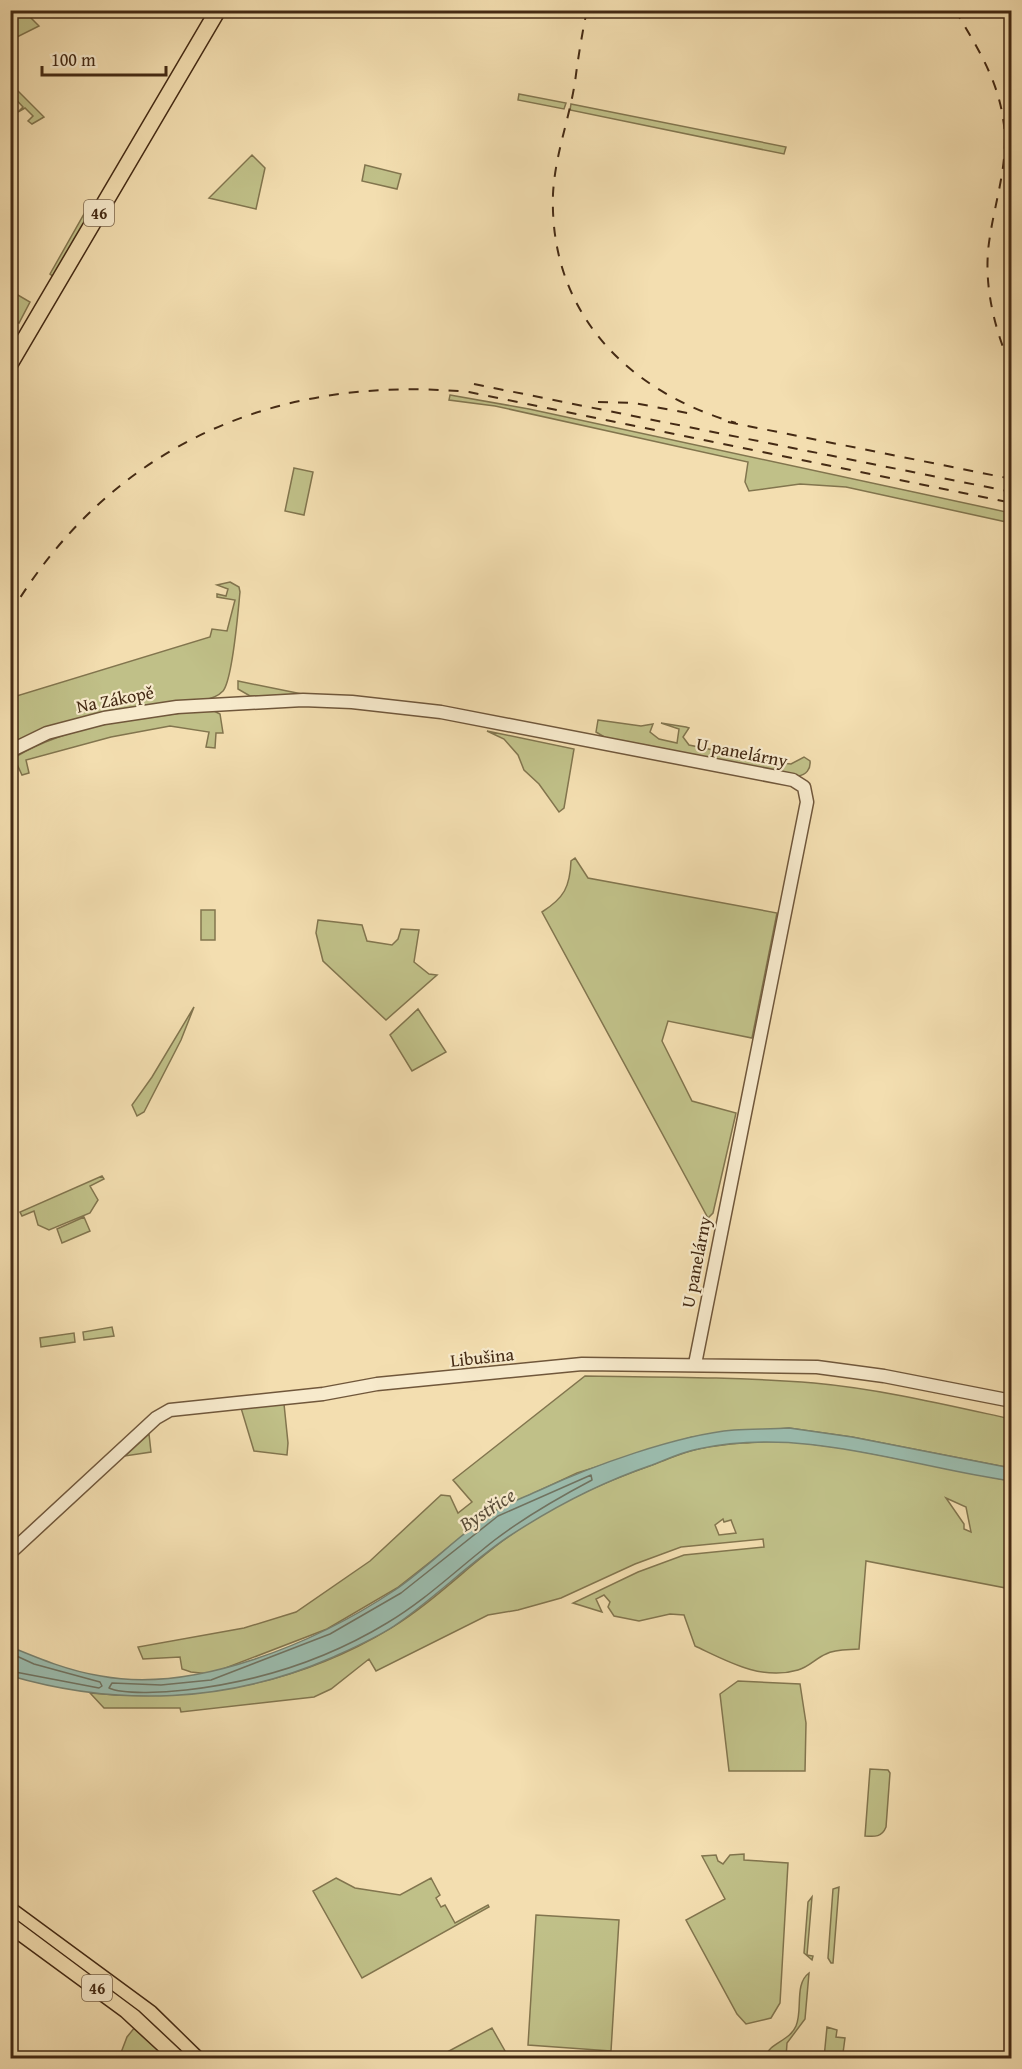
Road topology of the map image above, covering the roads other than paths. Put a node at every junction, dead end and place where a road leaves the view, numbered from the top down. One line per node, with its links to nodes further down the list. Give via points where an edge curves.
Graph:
1 (218, 10): 2 (main road, 46)
2 (10, 364)
3 (230, 702): 4 (street, Na Zákopě, via 104,718 47,733); 5 (street, U panelárny, via 333,701 441,712 793,780 804,787 807,802)
4 (10, 751)
5 (695, 1364): 6 (street, Libušina, via 839,1370); 7 (street, Libušina, via 582,1364 162,1413)
6 (1011, 1401)
7 (10, 1553)
8 (10, 1910): 11 (main road, via 150,2013)
9 (10, 1925): 10 (main road, 46, via 126,2010)
10 (178, 2058)
11 (196, 2058)

